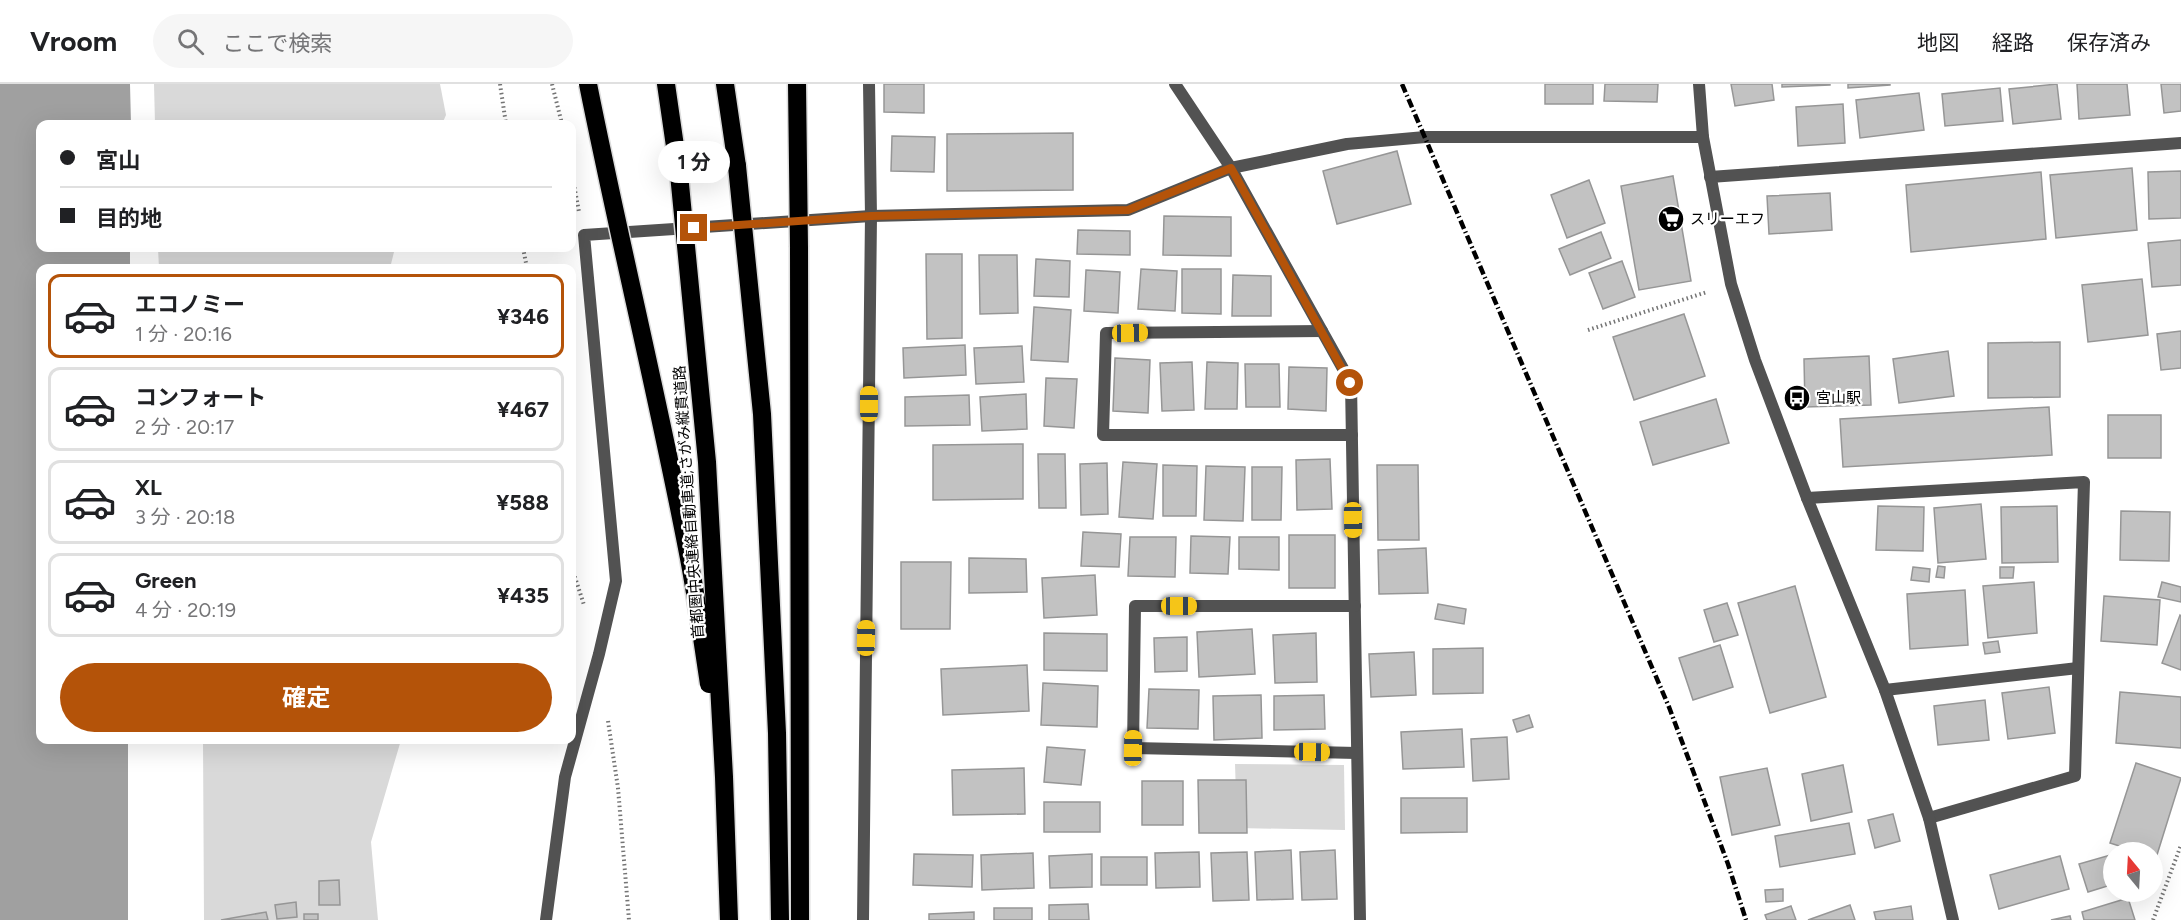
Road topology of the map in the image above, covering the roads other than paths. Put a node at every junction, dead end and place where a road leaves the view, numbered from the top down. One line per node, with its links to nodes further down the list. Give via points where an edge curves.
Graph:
1 (588, 84): 22 (highway, bridge, via 687,550)
2 (666, 84): 22 (highway, 首都圏中央連絡自動車道;さがみ縦貫道路, bridge, via 679,174 707,462)
3 (725, 84): 26 (highway, bridge, via 762,414 777,733)
4 (797, 84): 27 (highway, bridge)
5 (869, 84): 12 (street)
6 (1175, 84): 10 (street)
7 (1699, 84): 8 (street)
8 (1703, 137): 10 (street, via 1408,138 1347,144); 11 (street)
9 (2181, 143): 11 (street)
10 (1231, 168): 12 (street, via 1128,210); 13 (street)
11 (1710, 177): 15 (street, via 1731,284)
12 (871, 216): 19 (street, via 584,236 616,581); 28 (street)
13 (1322, 331): 14 (street, via 1350,383); 14 (street, via 1106,333 1103,435)
14 (1352, 435): 16 (street)
15 (1807, 498): 17 (street, via 2084,482); 18 (street)
16 (1355, 606): 21 (street); 21 (street, via 1136,606 1133,748)
17 (2078, 668): 18 (street); 23 (street, via 2075,776)
18 (1885, 690): 23 (street)
19 (576, 737)
20 (574, 744): 24 (street, via 565,777)
21 (1357, 753): 29 (street)
22 (724, 777): 25 (highway, 首都圏中央連絡自動車道;さがみ縦貫道路, bridge)
23 (1929, 818): 30 (street)
24 (546, 920)
25 (729, 920)
26 (780, 920)
27 (800, 920)
28 (863, 920)
29 (1360, 920)
30 (1953, 920)

